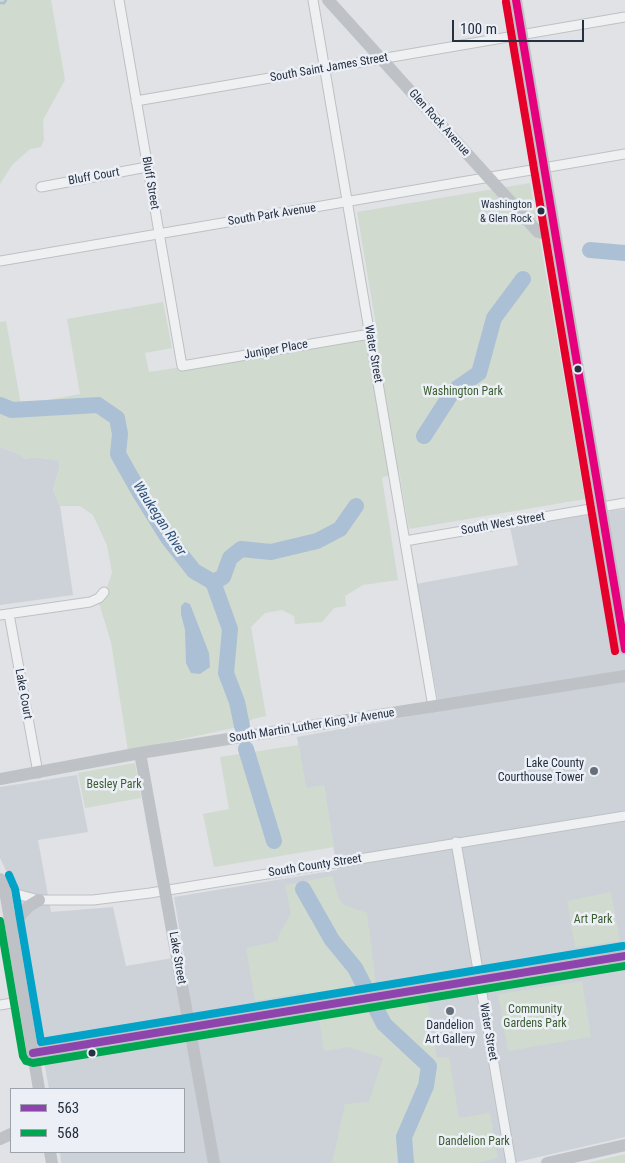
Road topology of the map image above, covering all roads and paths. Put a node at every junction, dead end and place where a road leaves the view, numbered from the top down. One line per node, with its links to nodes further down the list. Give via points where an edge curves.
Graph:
1 (119, 0): 9 (street, Bluff Street)
2 (313, 0): 8 (street, Water Street)
3 (328, 0): 7 (street, Glen Rock Avenue)
4 (516, 0): 6 (street)
5 (625, 17): 6 (street, South Saint James Street)
6 (522, 35): 7 (street, South Saint James Street); 12 (street)
7 (381, 59): 8 (street, South Saint James Street); 13 (street, Glen Rock Avenue)
8 (325, 69): 9 (street, South Saint James Street); 15 (street, Water Street)
9 (136, 101): 11 (street, Bluff Street)
10 (625, 154): 12 (street, South Park Avenue)
11 (147, 167): 14 (street, Bluff Court); 16 (street, Bluff Street)
12 (545, 168): 13 (street, South Park Avenue); 17 (street)
13 (488, 178): 15 (street, South Park Avenue); 17 (street, Glen Rock Avenue, via 538,232)
14 (41, 186)
15 (348, 203): 16 (street, South Park Avenue); 19 (street, Water Street)
16 (159, 234): 18 (street, South Park Avenue); 20 (street, Bluff Street)
17 (555, 236): 22 (street)
18 (0, 261)
19 (370, 334): 20 (street, Juniper Place); 23 (street, Water Street)
20 (182, 366)
21 (625, 503): 22 (street, South West Street)
22 (601, 507): 23 (street, South West Street); 26 (street)
23 (405, 541): 28 (street, Water Street)
24 (104, 592): 25 (street, via 90,602)
25 (4, 615): 30 (street, Lake Court)
26 (625, 649)
27 (625, 676): 28 (street, South Martin Luther King Jr Avenue)
28 (433, 707): 29 (street, South Martin Luther King Jr Avenue)
29 (140, 753): 30 (street, South Martin Luther King Jr Avenue); 35 (street, Lake Street)
30 (38, 773): 31 (street, South Martin Luther King Jr Avenue)
31 (0, 780)
32 (625, 816): 33 (street, South County Street)
33 (456, 842): 35 (street, South County Street); 39 (street, Water Street)
34 (2, 886): 36 (street, South County Street); 37 (street)
35 (165, 890): 36 (street, South County Street, via 84,900); 42 (street, Lake Street)
36 (39, 900): 37 (street, via 19,917)
37 (12, 933): 40 (street)
38 (625, 956): 39 (street)
39 (479, 980): 42 (street); 49 (street, Water Street)
40 (23, 1001): 41 (street); 43 (street)
41 (0, 1005)
42 (190, 1027): 43 (street); 48 (street, Lake Street)
43 (32, 1053): 44 (street)
44 (36, 1074): 45 (street); 46 (street)
45 (35, 1088)
46 (39, 1088)
47 (625, 1145): 50 (street)
48 (214, 1163)
49 (511, 1163)
50 (547, 1163)

